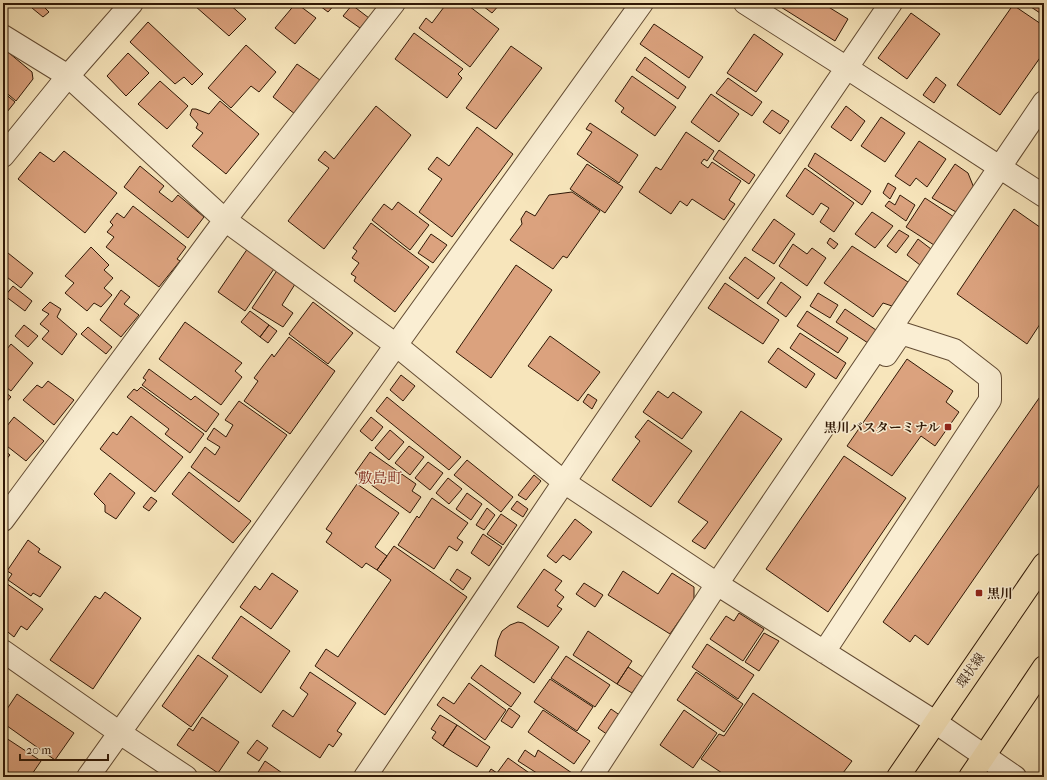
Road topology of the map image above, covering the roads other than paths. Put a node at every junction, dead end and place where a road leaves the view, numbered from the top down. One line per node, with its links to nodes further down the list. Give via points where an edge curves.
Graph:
1 (132, 3): 8 (street)
2 (394, 3): 13 (street)
3 (642, 3): 14 (street)
4 (745, 3): 7 (street)
5 (891, 3): 7 (street)
6 (3, 36): 8 (street)
7 (847, 68): 11 (street); 15 (street)
8 (68, 76): 10 (street); 13 (street)
9 (1044, 102): 11 (street)
10 (3, 156)
11 (1000, 167): 12 (street); 18 (street)
12 (1044, 196)
13 (225, 220): 14 (street); 16 (street)
14 (396, 346): 15 (street); 23 (street)
15 (564, 482): 18 (street); 27 (street)
16 (3, 520)
17 (1044, 564): 22 (main road, 環状線)
18 (721, 587): 20 (street); 20 (street, via 901,333 954,350 990,378 990,400); 28 (street)
19 (3, 651): 23 (street)
20 (824, 652): 22 (street)
21 (1044, 667): 24 (main road)
22 (935, 722): 24 (street); 29 (main road, 環状線)
23 (120, 733): 25 (street); 26 (street)
24 (984, 756): 30 (main road); 31 (street)
25 (88, 777)
26 (186, 777)
27 (365, 777)
28 (591, 777)
29 (898, 777)
30 (970, 777)
31 (1015, 777)

